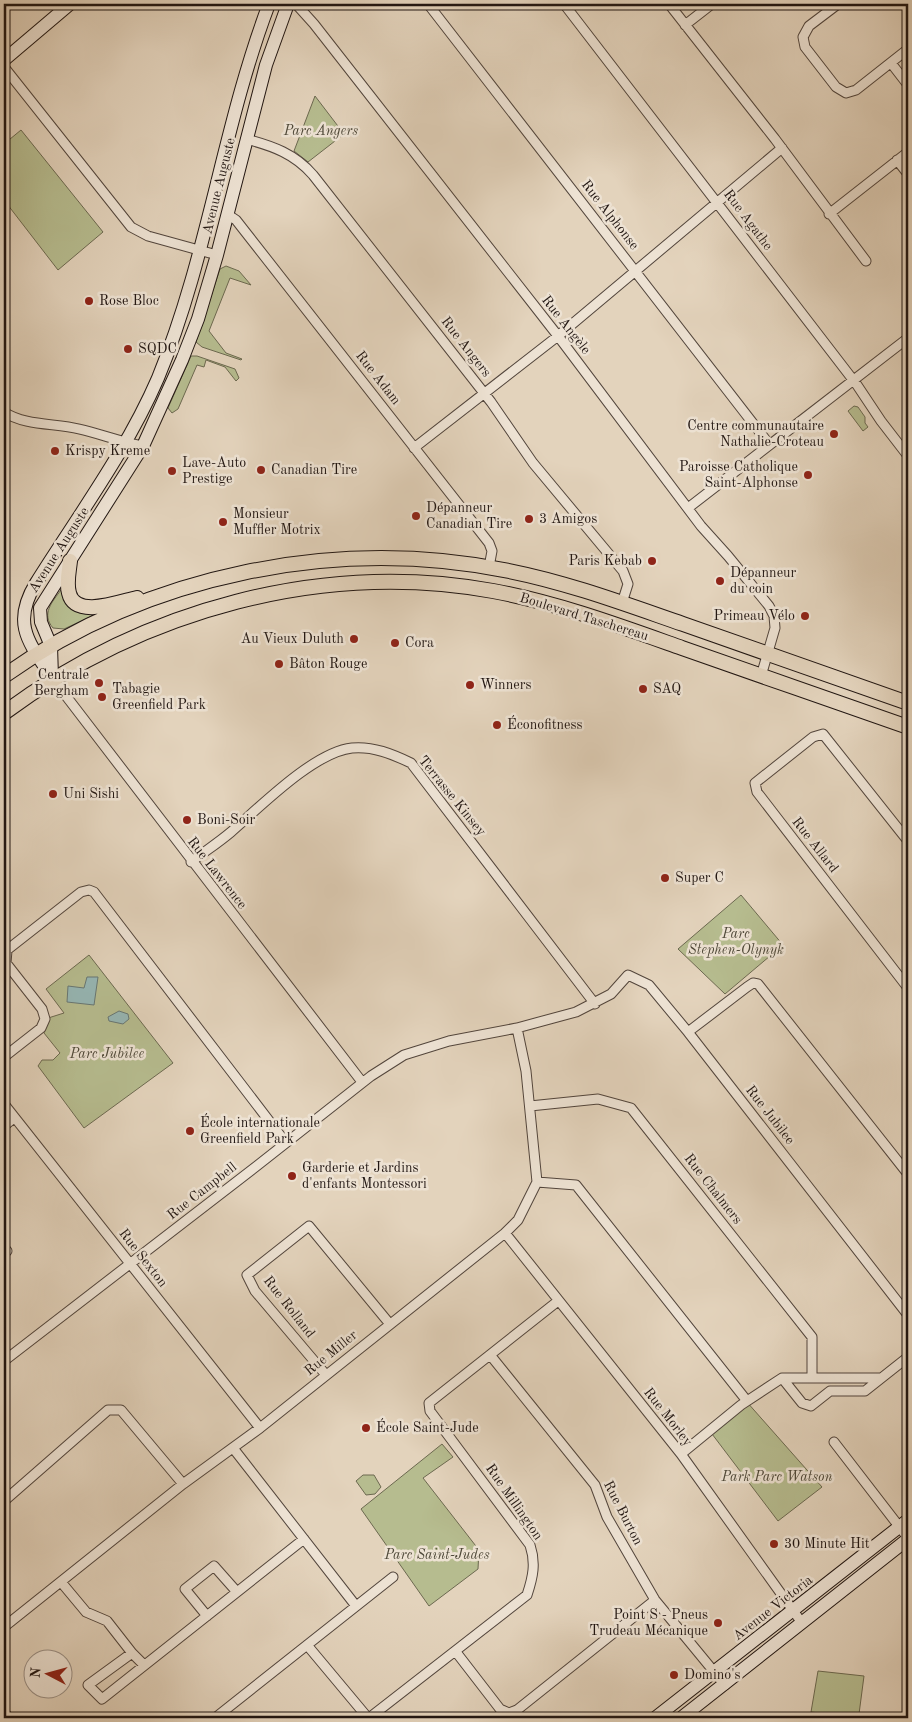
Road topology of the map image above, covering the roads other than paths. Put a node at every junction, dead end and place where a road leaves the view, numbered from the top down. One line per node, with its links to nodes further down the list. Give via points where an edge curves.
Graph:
1 (70, 4): 12 (main road)
2 (269, 4): 24 (main road, Avenue Auguste, via 243,83)
3 (288, 4): 16 (main road, Avenue Auguste, via 266,66)
4 (296, 4): 28 (street, Rue Angèle)
5 (428, 4): 27 (street, Rue Alphonse)
6 (564, 4): 21 (street, Rue Agathe)
7 (669, 4): 10 (street)
8 (712, 4): 10 (street)
9 (838, 4): 13 (street, via 808,26 803,37 804,47 836,87 846,92 856,90)
10 (685, 25): 17 (street)
11 (908, 49): 13 (street)
12 (4, 60)
13 (890, 63): 15 (street)
14 (4, 67): 24 (street, via 129,225 148,236)
15 (908, 85)
16 (246, 139): 22 (main road, Avenue Auguste); 31 (street, Rue Angers, via 281,150 309,170)
17 (782, 148): 21 (street); 23 (street)
18 (908, 152): 19 (street)
19 (897, 160): 20 (street); 23 (street)
20 (908, 174)
21 (717, 202): 27 (street); 30 (street, Rue Agathe)
22 (228, 214): 25 (main road, Avenue Auguste); 36 (street, Rue Adam, via 236,220)
23 (829, 214): 26 (street)
24 (200, 250): 25 (street); 33 (main road, Avenue Auguste, via 158,378)
25 (217, 255): 35 (main road, Avenue Auguste, via 188,346)
26 (866, 261)
27 (636, 270): 28 (street); 34 (street, Rue Alphonse)
28 (558, 336): 31 (street); 38 (street, Rue Angèle)
29 (908, 338): 30 (street)
30 (853, 380): 34 (street); 37 (street, Rue Agathe)
31 (484, 393): 36 (street); 42 (street, Rue Angers, via 533,463 624,574 628,584)
32 (4, 412): 33 (street, via 16,418 79,428)
33 (124, 442): 35 (street); 44 (main road, Avenue Auguste, via 26,600 24,624)
34 (769, 444): 38 (street)
35 (143, 446): 39 (main road, Avenue Auguste)
36 (414, 448): 40 (street, Rue Adam, via 490,545)
37 (908, 456)
38 (688, 508): 45 (street, Rue Angèle, via 772,611 775,628)
39 (70, 561): 41 (main road, via 69,594 75,603 86,607); 43 (main road, Avenue Auguste, via 40,608 41,622)
40 (489, 567): 41 (main road, Boulevard Taschereau, via 420,560 351,559 285,565); 42 (main road, Boulevard Taschereau, via 554,581)
41 (203, 582): 43 (main road, Boulevard Taschereau, via 132,607)
42 (622, 603): 45 (main road, Boulevard Taschereau)
43 (51, 646): 44 (main road, Boulevard Taschereau); 48 (main road, Avenue Auguste)
44 (36, 654): 46 (main road, Boulevard Taschereau); 48 (main road, Avenue Auguste)
45 (768, 654): 47 (street, Rue Angèle); 49 (main road, Boulevard Taschereau)
46 (4, 676)
47 (761, 676): 48 (main road, Boulevard Taschereau, via 541,601 456,585 384,580 320,585 236,601 153,630); 51 (main road, Boulevard Taschereau)
48 (53, 679): 50 (main road, Boulevard Taschereau); 53 (street, Rue Lawrence)
49 (908, 703)
50 (4, 713)
51 (908, 727)
52 (908, 840): 54 (street, Rue Allard, via 828,737 822,734 758,778 755,789)
53 (191, 862): 55 (street, Terrasse Kinsey, via 264,801 328,755 352,748 385,751 411,763); 59 (street, Rue Lawrence)
54 (908, 988)
55 (595, 1004): 56 (street, Rue Campbell); 57 (street, Rue Jubilee, via 611,994 628,975 649,985)
56 (517, 1028): 59 (street, Rue Campbell, via 449,1041 404,1055); 61 (street)
57 (688, 1032): 65 (street, via 747,987 758,984); 70 (street, Rue Jubilee)
58 (4, 1057): 64 (street, via 41,1028 45,1019 42,1009 6,963 8,950 81,892 89,890 132,939)
59 (362, 1082): 64 (street, Rue Campbell)
60 (4, 1104): 62 (street, Rue Sexton)
61 (530, 1106): 66 (street); 76 (street, Rue Chalmers, via 598,1099 631,1108 812,1337)
62 (14, 1118): 63 (street); 68 (street, Rue Sexton)
63 (4, 1126)
64 (286, 1143): 68 (street, Rue Campbell)
65 (908, 1174)
66 (537, 1182): 67 (street, Rue Miller, via 518,1220); 79 (street, via 576,1185)
67 (505, 1233): 69 (street, Rue Morley); 71 (street, Rue Miller)
68 (130, 1264): 74 (street, Rue Campbell); 80 (street, Rue Sexton)
69 (558, 1301): 72 (street, Rue Millington); 83 (street, Rue Morley)
70 (908, 1316)
71 (389, 1323): 75 (street, Rue Miller); 75 (street, Rue Rolland, via 309,1226 258,1266 247,1276 256,1291)
72 (491, 1356): 92 (street, Rue Burton, via 595,1485 607,1517); 99 (street, Rue Millington, via 429,1403 430,1410 530,1545 535,1559 533,1578 527,1595)
73 (908, 1357): 78 (street)
74 (4, 1361)
75 (326, 1375): 80 (street, Rue Miller)
76 (812, 1377): 77 (street); 78 (street)
77 (782, 1378): 78 (street, via 806,1406 830,1391 866,1391); 79 (street)
78 (881, 1378)
79 (747, 1401): 83 (street)
80 (260, 1428): 82 (street, Rue Miller)
81 (834, 1442): 86 (street)
82 (233, 1448): 84 (street, Rue Miller); 87 (street)
83 (681, 1454): 94 (street, Rue Morley)
84 (183, 1484): 85 (street, via 121,1410 108,1410); 90 (street, Rue Miller)
85 (4, 1501)
86 (904, 1524): 88 (street); 94 (main road, Avenue Victoria)
87 (304, 1539): 91 (street); 93 (street)
88 (908, 1539): 96 (main road)
89 (393, 1577): 93 (street)
90 (61, 1582): 97 (street, Rue Miller); 100 (street, via 86,1612 107,1621)
91 (237, 1592): 95 (street); 95 (street, via 214,1566 185,1589)
92 (656, 1600): 99 (street, via 509,1714 500,1709); 102 (street, Rue Burton)
93 (356, 1606): 98 (street)
94 (793, 1612): 96 (street, Rue Morley); 102 (main road, Avenue Victoria)
95 (207, 1616): 101 (street)
96 (802, 1623): 103 (main road)
97 (4, 1627)
98 (307, 1645): 107 (street); 108 (street)
99 (456, 1652): 108 (street, Rue Millington)
100 (132, 1653): 101 (street); 101 (street, via 88,1685 102,1699)
101 (144, 1666)
102 (716, 1672): 103 (street, Rue Burton); 109 (main road, Avenue Victoria)
103 (725, 1685): 105 (main road)
104 (4, 1712): 106 (street)
105 (683, 1717)
106 (9, 1718)
107 (215, 1718)
108 (369, 1718)
109 (656, 1718)
110 (852, 1718): 111 (street)
111 (868, 1718)

